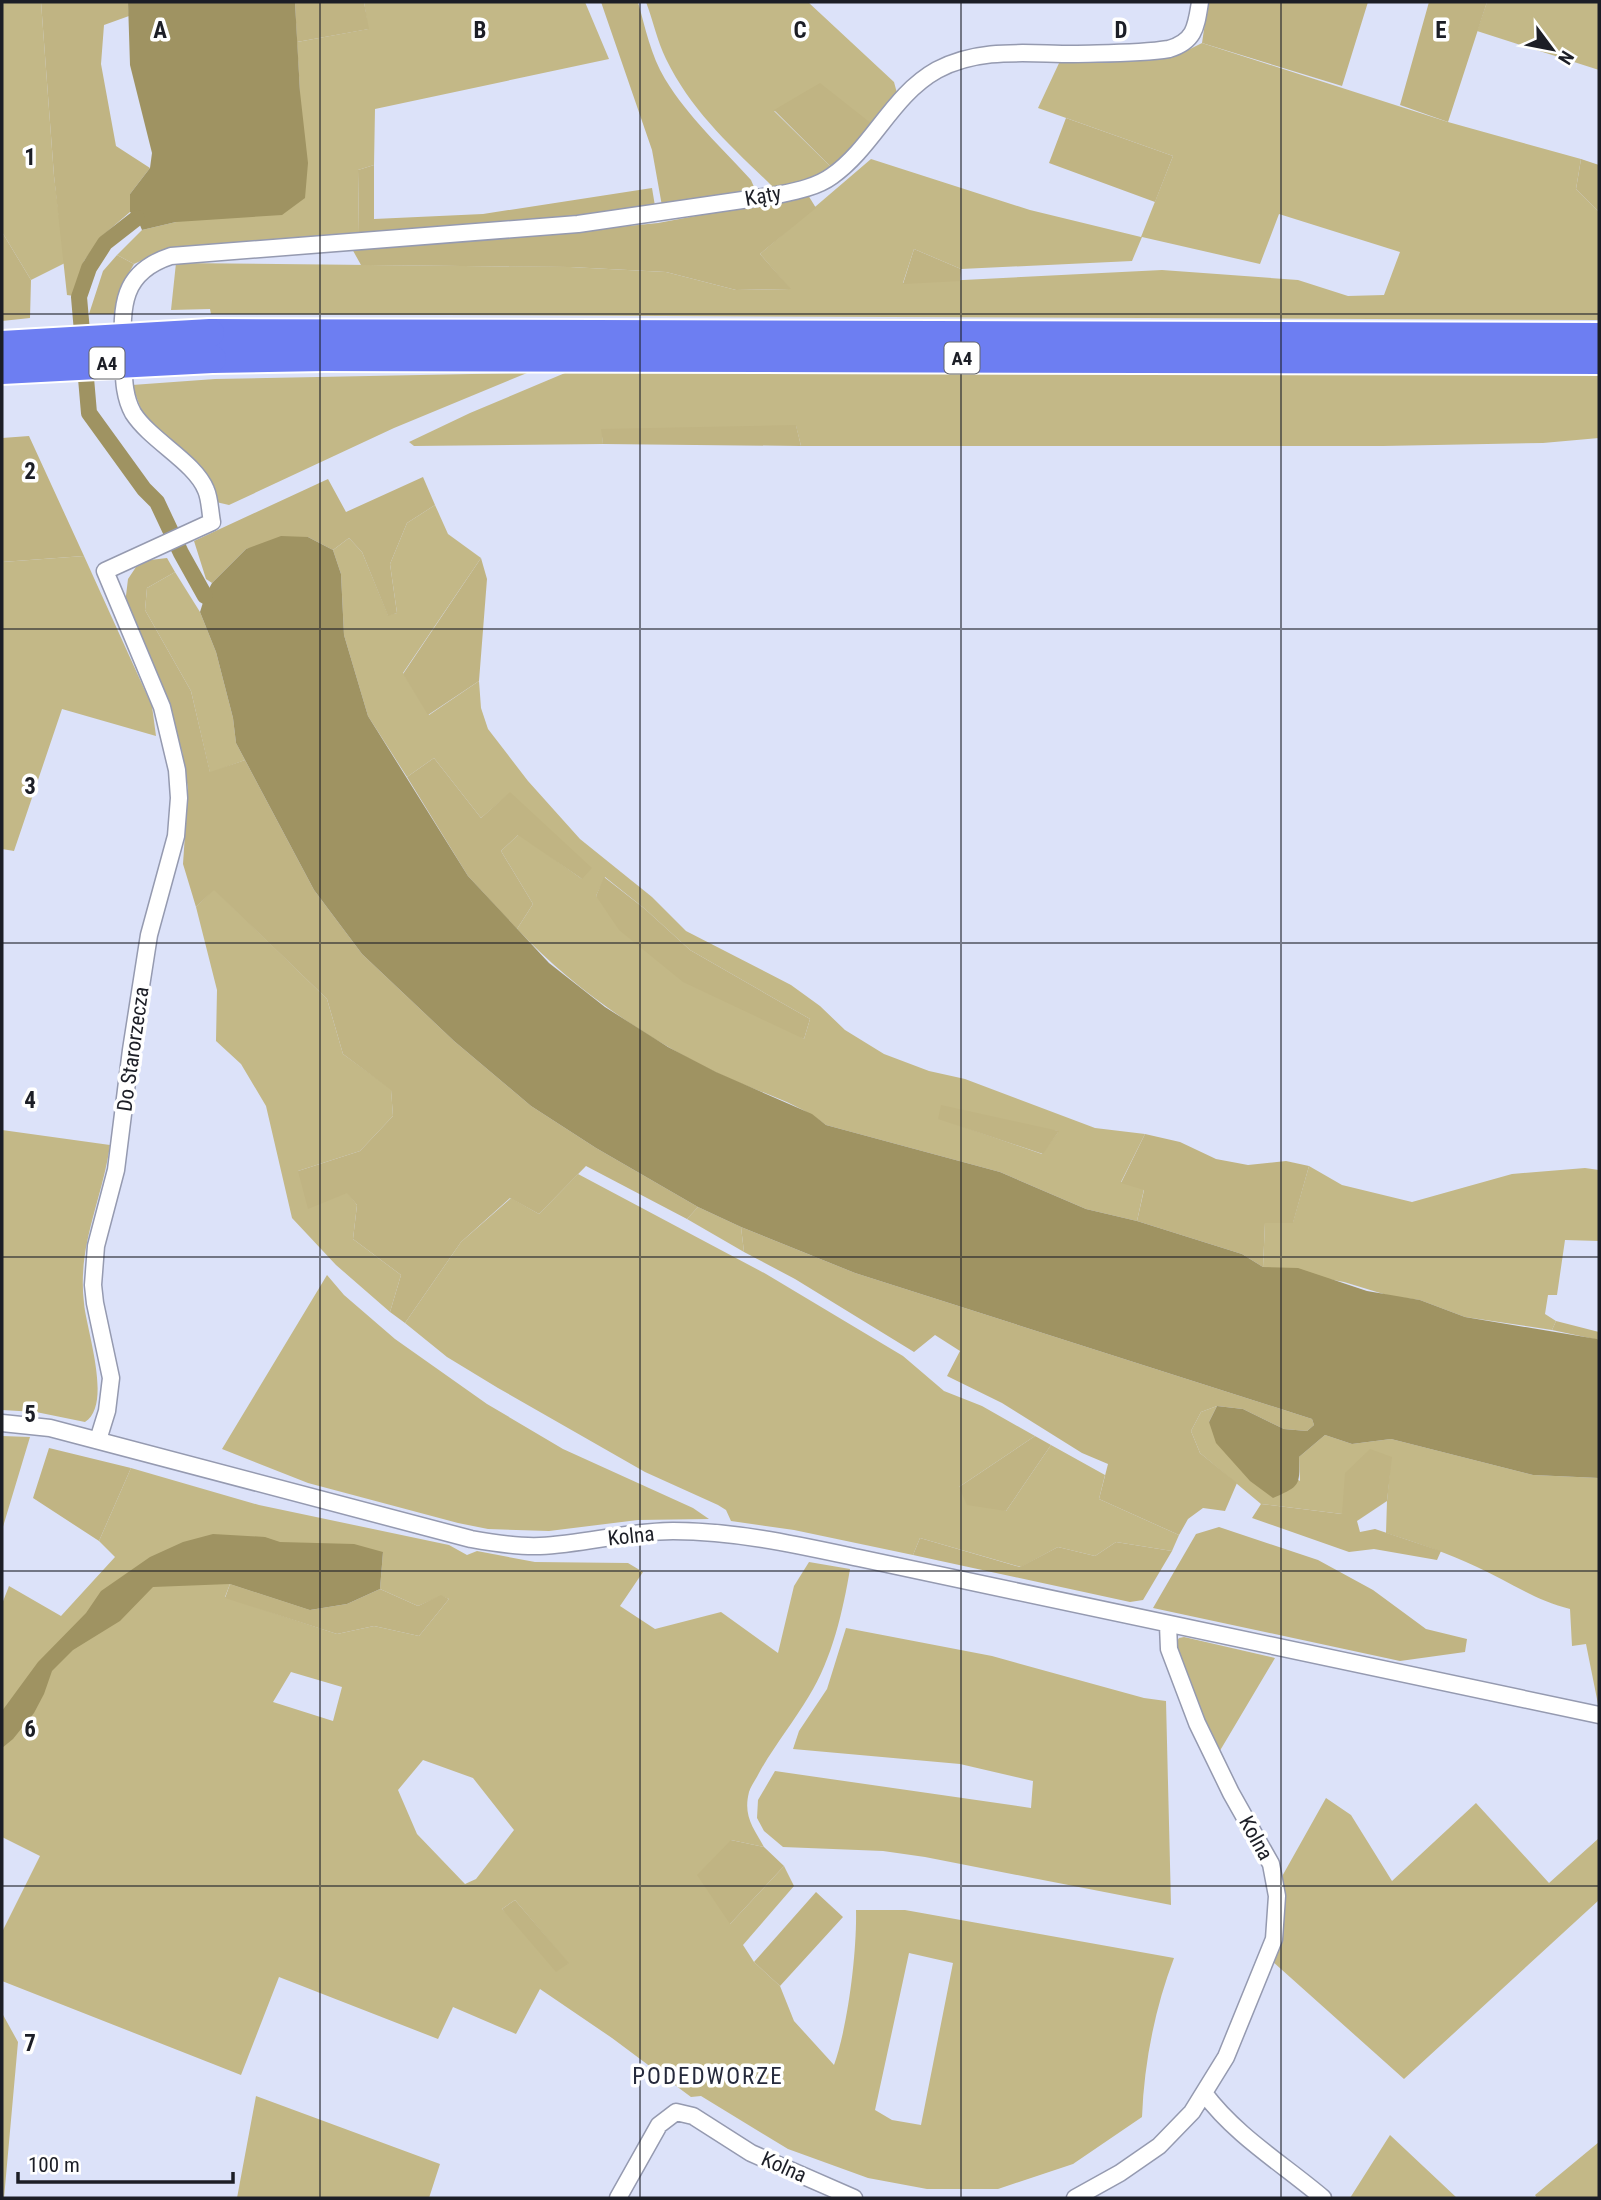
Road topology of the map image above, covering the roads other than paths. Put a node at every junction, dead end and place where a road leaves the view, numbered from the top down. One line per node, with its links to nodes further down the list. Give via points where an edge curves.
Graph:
1 (1200, 2): 7 (street, Kąty, via 1195,30 1183,45 1169,50 1014,51 971,58 935,71 894,106 831,177 777,195 578,224 171,256 157,261 137,277 124,302 127,400 141,423 195,473 206,490 212,522)
2 (1599, 337): 4 (highway, A4)
3 (2, 345): 4 (highway, A4, bridge)
4 (211, 346): 5 (highway, A4, via 338,356); 6 (highway, A4, bridge)
5 (1599, 360)
6 (2, 370)
7 (105, 571): 9 (street, Do Starorzecza, via 162,707 177,769 179,808 176,836 149,935 116,1170 96,1246 94,1294 111,1378)
8 (2, 1423): 9 (street)
9 (98, 1440): 10 (street, Kolna, via 492,1543 538,1546 673,1531 747,1536)
10 (1168, 1625): 11 (street, Kolna); 12 (street, Kolna, via 1169,1649 1197,1723 1271,1864 1277,1896 1274,1939 1226,2057)
11 (1599, 1715)
12 (1204, 2093): 13 (street, Kolna, via 1159,2146); 17 (street, via 1253,2143)
13 (1104, 2191): 16 (street, Kolna)
14 (618, 2198): 15 (street, Kolna, via 659,2125 676,2112 693,2116 751,2153)
15 (854, 2198)
16 (1075, 2198)
17 (1323, 2198)

